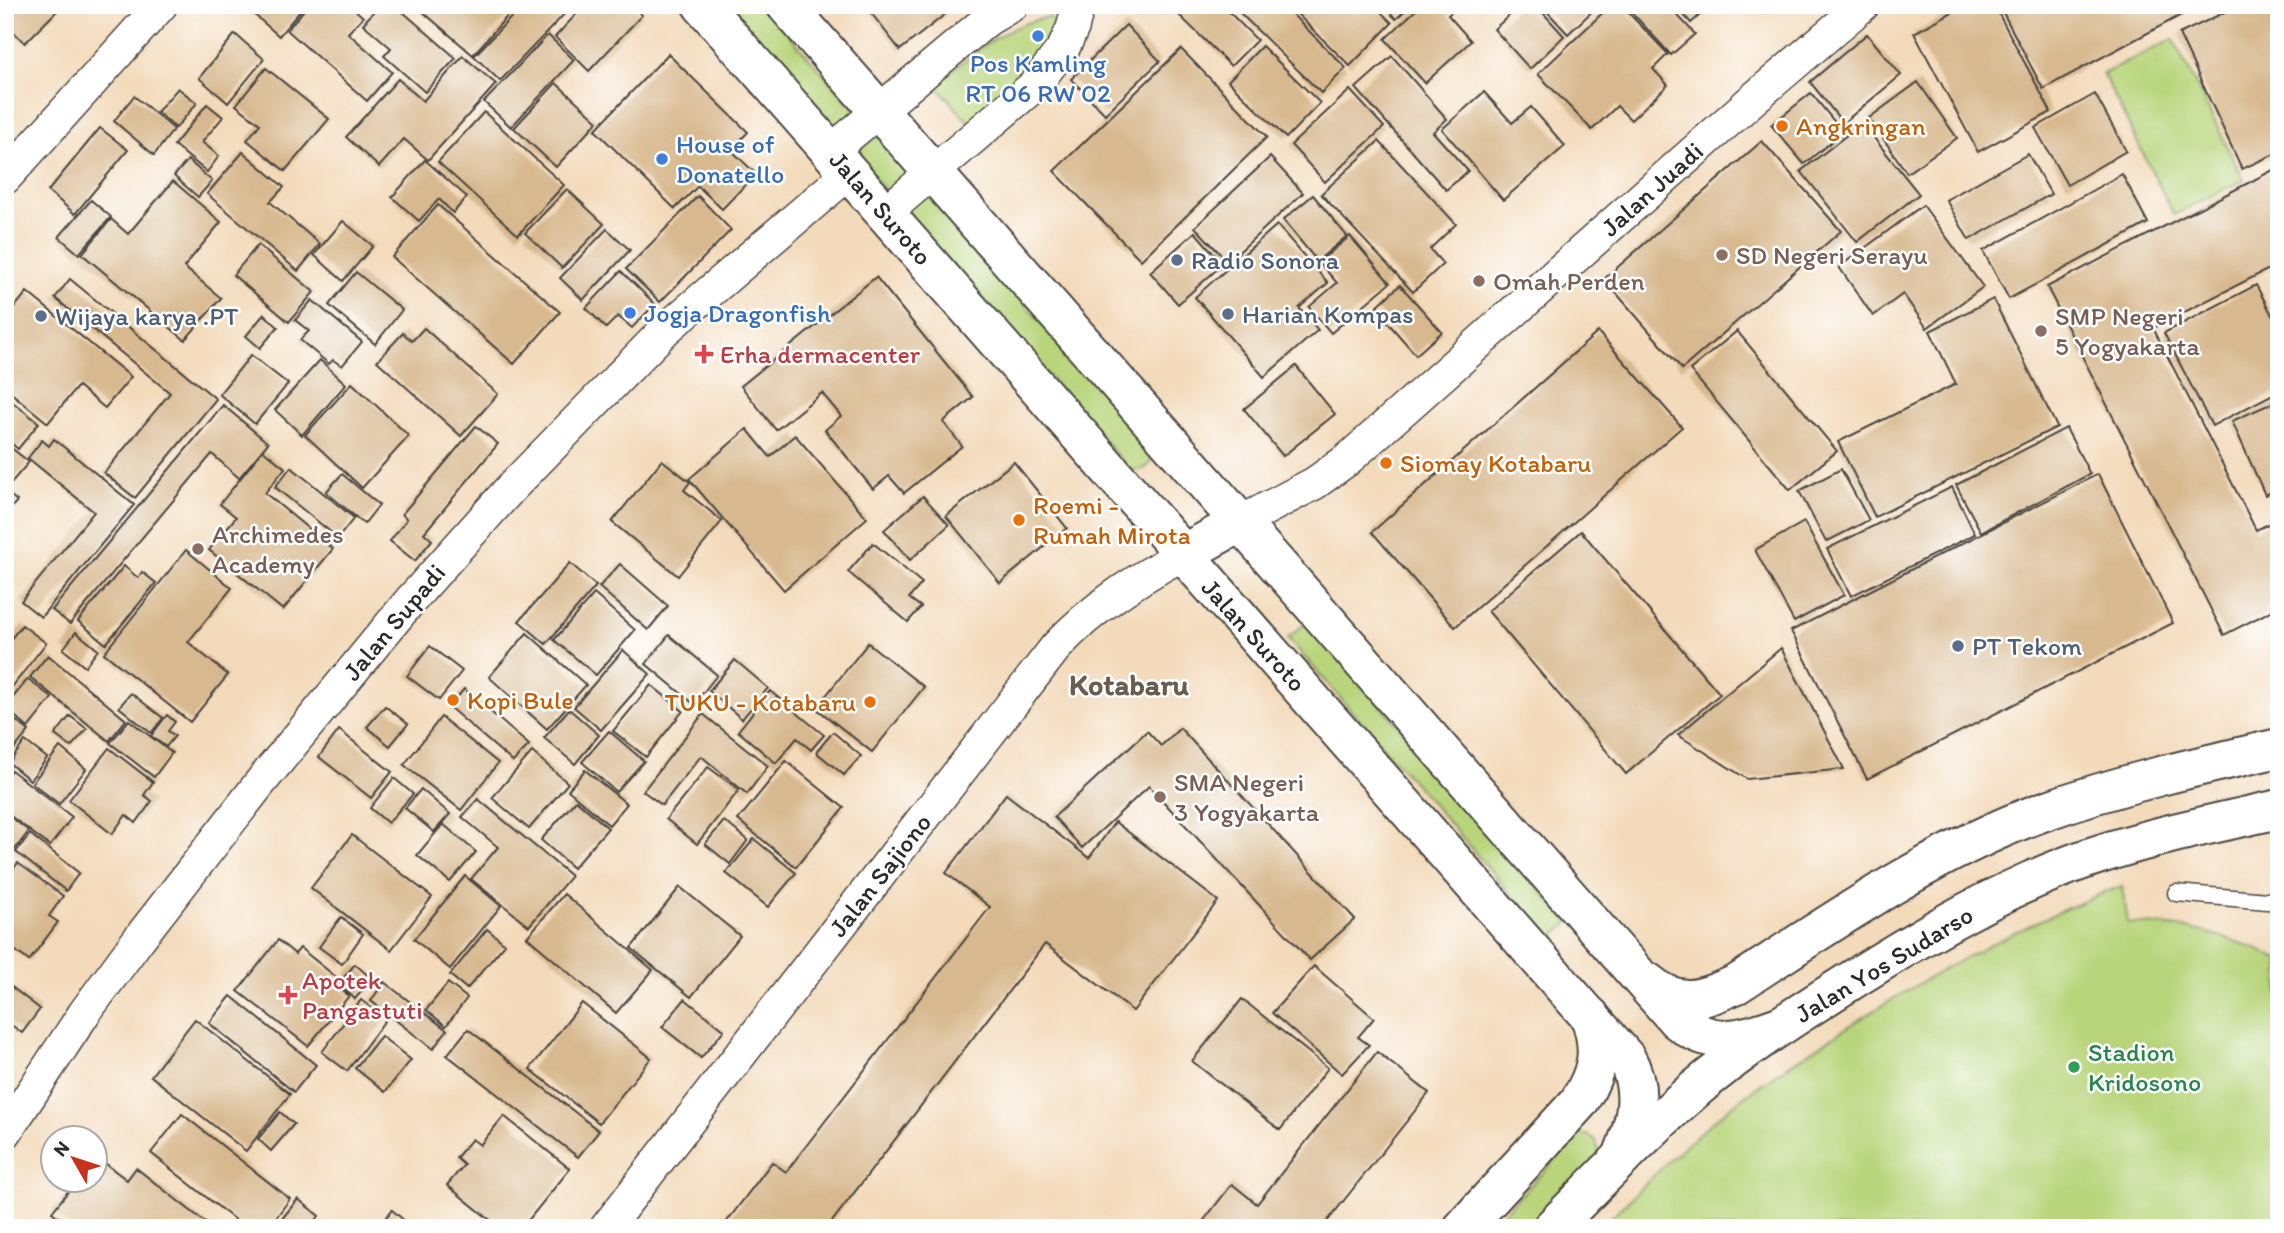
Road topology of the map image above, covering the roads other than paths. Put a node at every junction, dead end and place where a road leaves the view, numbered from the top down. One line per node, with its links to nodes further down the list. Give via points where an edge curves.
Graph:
1 (161, 5): 10 (street)
2 (702, 5): 8 (main road, Jalan Suroto)
3 (786, 5): 7 (main road)
4 (1012, 5): 7 (street, Jalan Supadi, via 987,20)
5 (1078, 5): 9 (street, via 1064,47 1035,85)
6 (1863, 5): 12 (street, Jalan Juadi, via 1347,460 1315,483)
7 (879, 111): 8 (street, Jalan Supadi); 9 (main road)
8 (840, 161): 11 (main road, Jalan Suroto); 21 (street, Jalan Supadi, via 665,330 510,489 410,601 138,940)
9 (932, 172): 11 (street); 12 (main road)
10 (5, 177)
11 (885, 213): 13 (main road, Jalan Suroto)
12 (1241, 522): 13 (main road); 18 (main road)
13 (1183, 554): 19 (main road, Jalan Suroto); 23 (street, Jalan Sajiono, via 1110,598 1056,647)
14 (2279, 748): 18 (main road, via 2040,812 1896,884 1737,984 1709,996 1670,998)
15 (2279, 809): 20 (main road, Jalan Yos Sudarso, via 2168,834 2027,883 1900,949)
16 (2176, 893): 17 (lane)
17 (2279, 902)
18 (1636, 974): 20 (main road, via 1676,1020 1697,1035 1743,1038)
19 (1590, 1016): 22 (main road, Jalan Suroto, via 1626,1058 1637,1086 1636,1116); 24 (main road, via 1597,1037 1592,1081 1579,1102)
20 (1782, 1025): 22 (main road, Jalan Yos Sudarso, via 1719,1069)
21 (5, 1132)
22 (1621, 1159): 25 (main road, Jalan Yos Sudarso)
23 (607, 1228)
24 (1463, 1228)
25 (1552, 1228)

